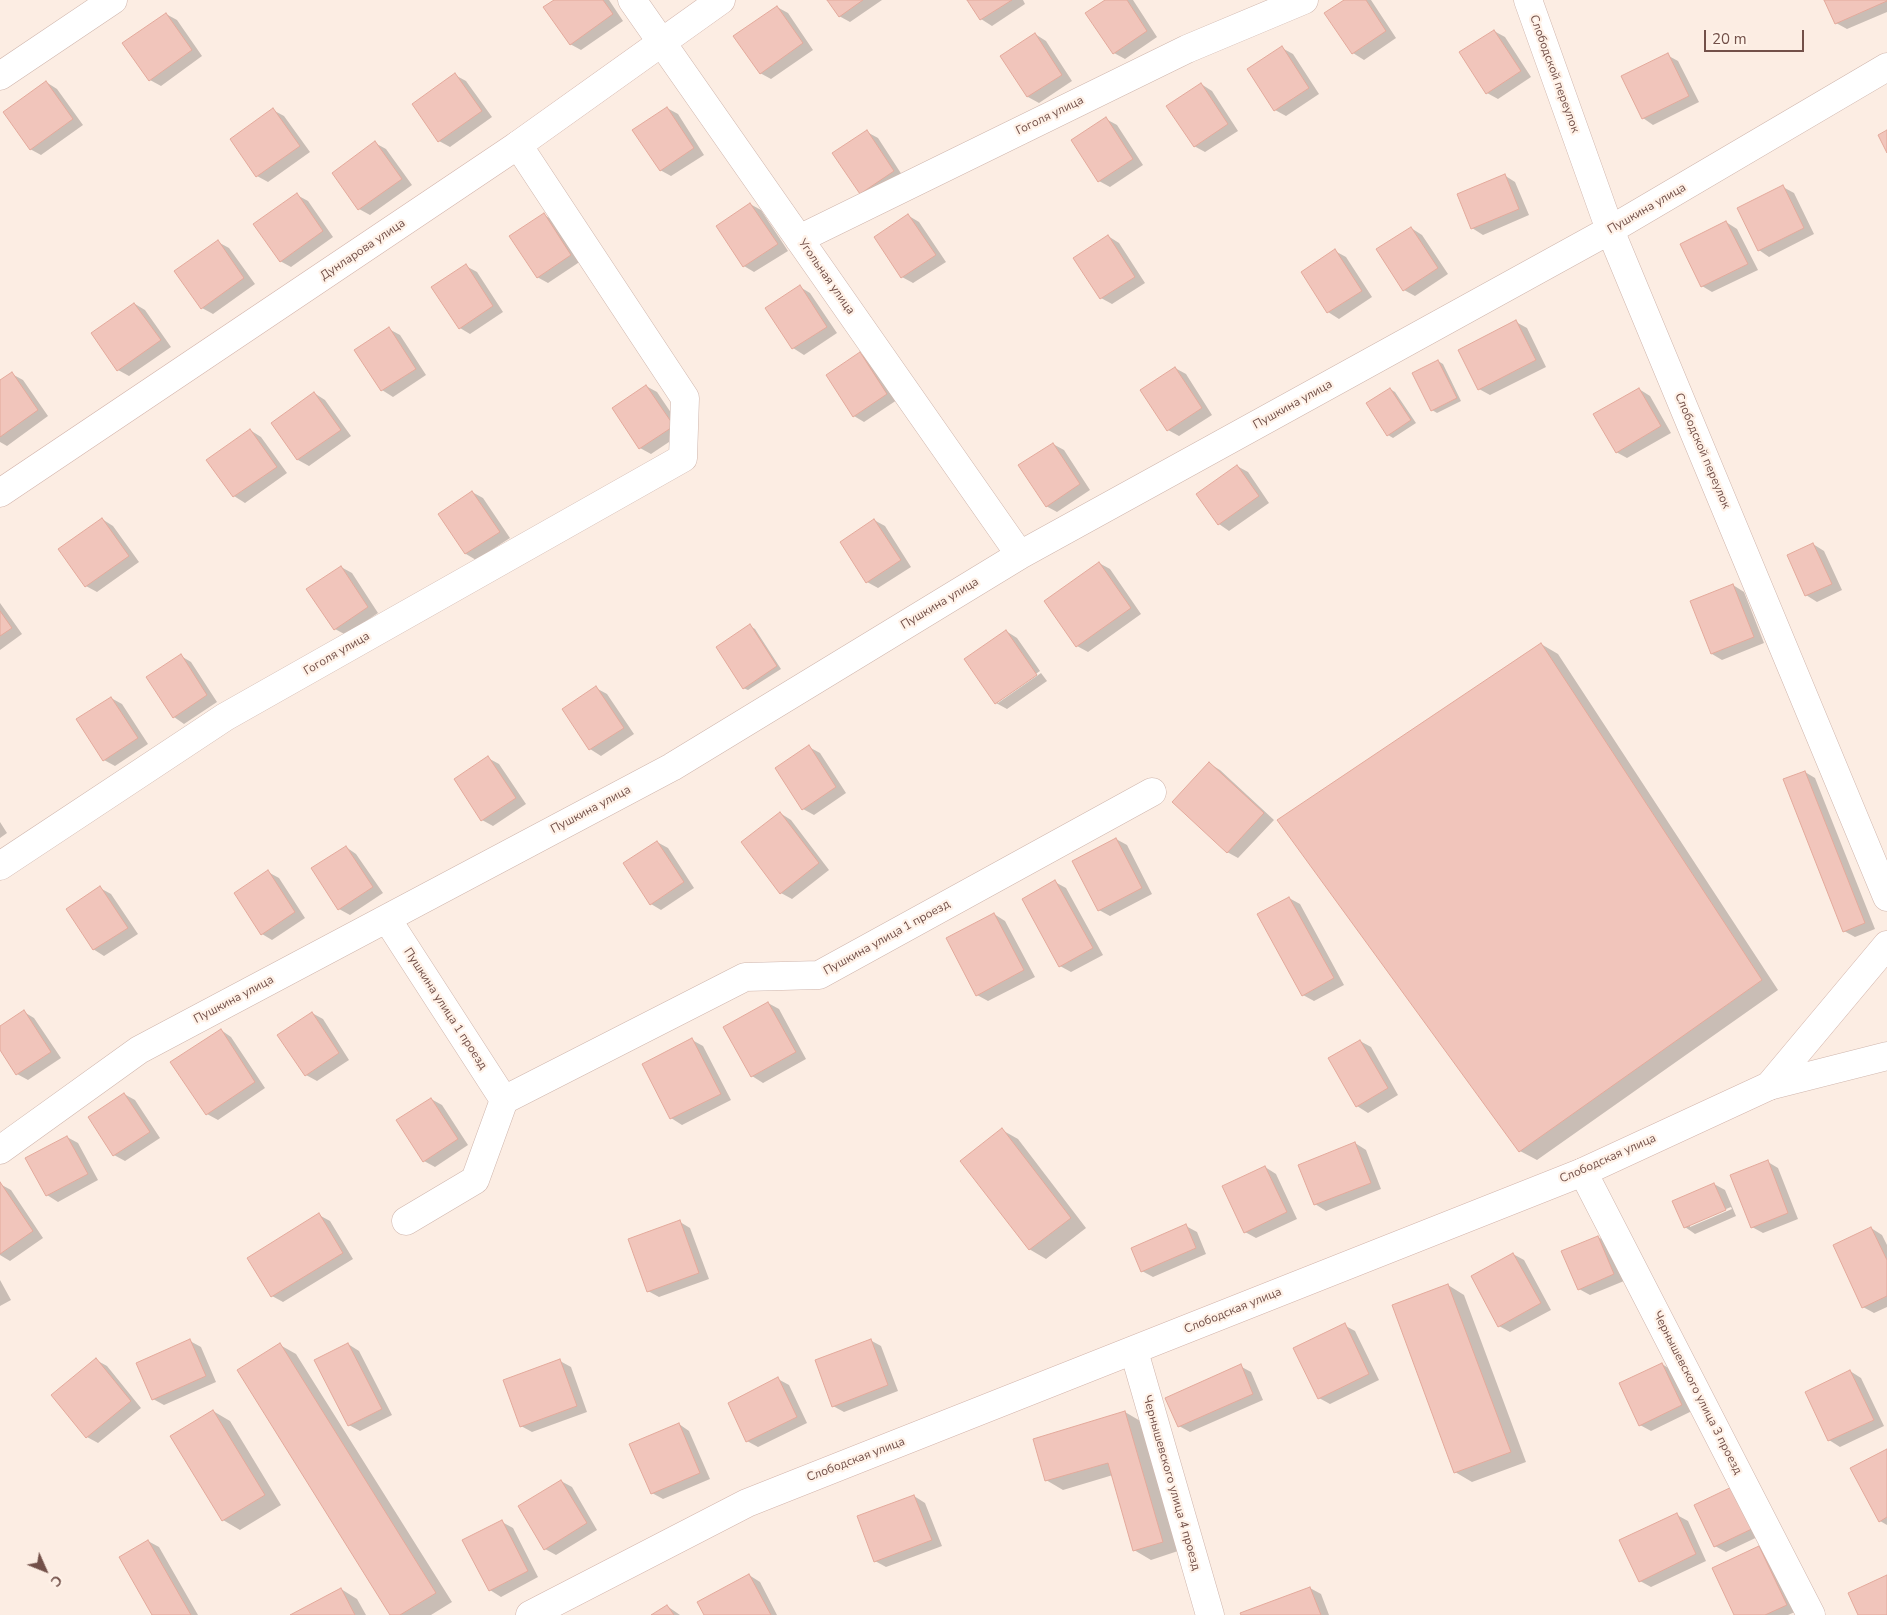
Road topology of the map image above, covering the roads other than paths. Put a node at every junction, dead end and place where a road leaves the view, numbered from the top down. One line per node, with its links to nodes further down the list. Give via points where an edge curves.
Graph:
1 (114, 0): 8 (street)
2 (632, 0): 6 (street, Угольная улица)
3 (720, 0): 6 (street, Дунларова улица)
4 (1304, 0): 11 (street, Гоголя улица, via 1187,49)
5 (1528, 0): 10 (street, Слободской переулок)
6 (663, 44): 9 (street, Дунларова улица); 11 (street, Угольная улица)
7 (1887, 67): 10 (street, Пушкина улица)
8 (0, 76)
9 (518, 145): 12 (street, Дунларова улица); 15 (street, Гоголя улица, via 685,398 683,458 225,717)
10 (1610, 230): 13 (street, Пушкина улица); 16 (street, Слободской переулок)
11 (799, 239): 13 (street, Угольная улица)
12 (0, 493)
13 (1020, 555): 17 (street, Пушкина улица, via 672,767)
14 (1152, 792): 21 (street, Пушкина улица 1 проезд, via 819,975 744,977)
15 (0, 866)
16 (1887, 897)
17 (387, 919): 21 (street, Пушкина улица 1 проезд); 22 (street, Пушкина улица, via 139,1050)
18 (1887, 945): 20 (street, Слободская улица)
19 (1887, 1056): 20 (street)
20 (1769, 1086): 23 (street, Слободская улица)
21 (504, 1100): 24 (street, via 475,1180)
22 (0, 1150)
23 (1583, 1172): 25 (street, Слободская улица); 28 (street, Чернышевского улица 3 проезд)
24 (406, 1221)
25 (1134, 1351): 26 (street, Слободская улица, via 747,1503); 27 (street, Чернышевского улица 4 проезд)
26 (530, 1615)
27 (1210, 1615)
28 (1811, 1615)

